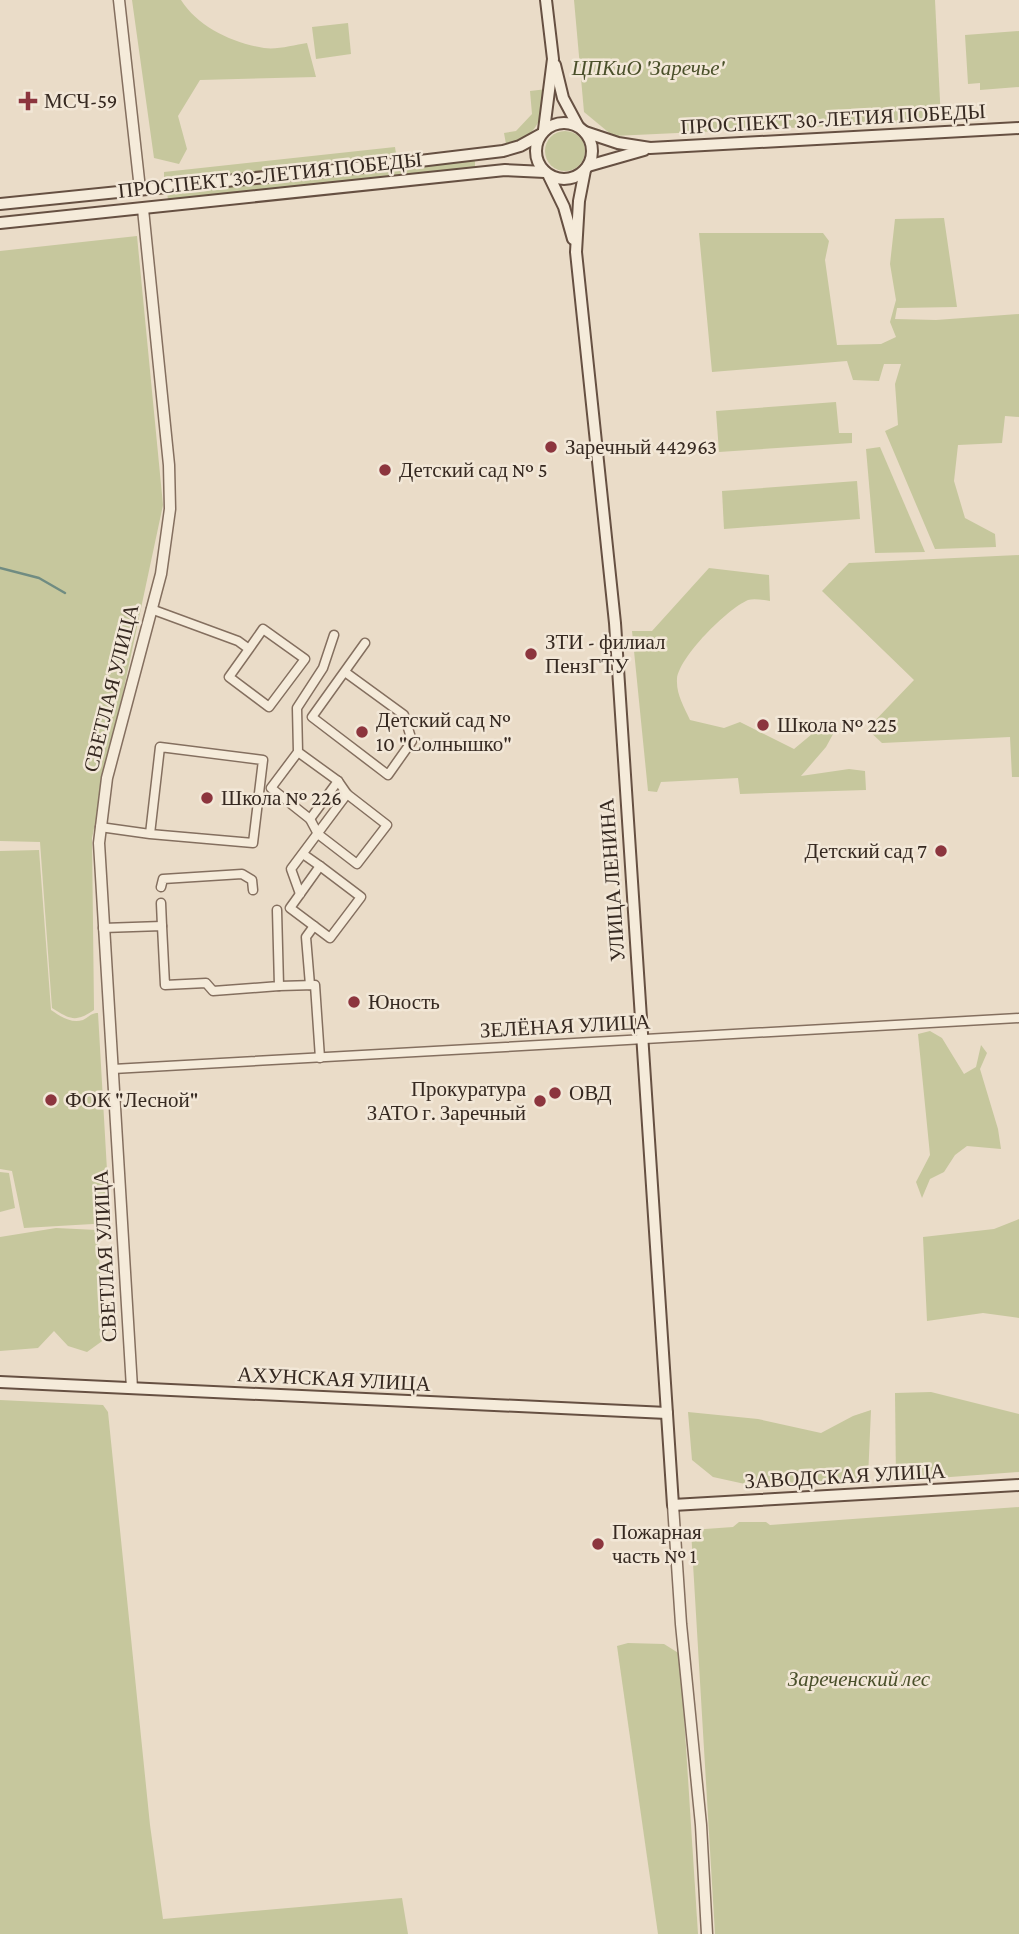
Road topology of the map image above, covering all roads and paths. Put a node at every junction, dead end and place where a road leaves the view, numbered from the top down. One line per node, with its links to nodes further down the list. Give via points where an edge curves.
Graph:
1 (119, 0): 10 (street, СВЕТЛАЯ УЛИЦА)
2 (546, 0): 3 (main road)
3 (553, 59): 5 (main road, via 563,98); 6 (main road)
4 (1019, 128): 7 (main road, ПРОСПЕКТ 30-ЛЕТИЯ ПОБЕДЫ)
5 (582, 129): 6 (main road, via 561,122); 7 (main road, ПРОСПЕКТ 30-ЛЕТИЯ ПОБЕДЫ, via 618,143); 8 (main road, via 592,148)
6 (542, 132): 9 (main road, via 536,154); 10 (main road, ПРОСПЕКТ 30-ЛЕТИЯ ПОБЕДЫ, via 503,151)
7 (650, 148): 8 (main road, ПРОСПЕКТ 30-ЛЕТИЯ ПОБЕДЫ)
8 (586, 168): 9 (main road, via 568,179); 14 (main road, УЛИЦА ЛЕНИНА)
9 (547, 174): 12 (main road, ПРОСПЕКТ 30-ЛЕТИЯ ПОБЕДЫ, via 505,170); 14 (main road, УЛИЦА ЛЕНИНА, via 564,208)
10 (140, 189): 11 (main road, ПРОСПЕКТ 30-ЛЕТИЯ ПОБЕДЫ); 12 (main road, СВЕТЛАЯ УЛИЦА)
11 (0, 204)
12 (143, 209): 13 (main road, ПРОСПЕКТ 30-ЛЕТИЯ ПОБЕДЫ); 15 (street, СВЕТЛАЯ УЛИЦА, via 170,509)
13 (0, 223)
14 (576, 252): 40 (main road, УЛИЦА ЛЕНИНА, via 615,624)
15 (151, 609): 18 (street); 24 (street, СВЕТЛАЯ УЛИЦА, via 107,778)
16 (334, 635): 20 (street, via 323,668 297,708)
17 (365, 643): 19 (street)
18 (249, 649): 18 (street, via 263,629 305,659 270,707 229,677)
19 (345, 672): 19 (street, via 404,715 412,741 388,775 312,717)
20 (298, 752): 21 (street); 23 (street, via 271,789)
21 (338, 781): 22 (street); 23 (street)
22 (347, 794): 26 (street); 26 (street, via 387,825 357,864)
23 (310, 819): 26 (street)
24 (100, 827): 25 (street); 36 (street, СВЕТЛАЯ УЛИЦА)
25 (150, 834): 25 (street, via 253,844 263,760 160,747)
26 (318, 834): 27 (street)
27 (303, 853): 28 (street); 31 (street, via 291,869)
28 (320, 866): 31 (street); 35 (street, via 360,897 330,938)
29 (160, 887): 30 (street, via 163,879 242,874 252,880)
30 (253, 890)
31 (300, 894): 35 (street, via 290,908)
32 (161, 903): 34 (street)
33 (277, 910): 38 (street)
34 (162, 926): 36 (street); 38 (street, via 165,985 206,983 214,991)
35 (314, 926): 37 (street, via 306,937)
36 (103, 928): 42 (street, СВЕТЛАЯ УЛИЦА)
37 (310, 985): 38 (street); 41 (street, via 315,985)
38 (279, 986)
39 (1019, 1018): 40 (street, ЗЕЛЁНАЯ УЛИЦА)
40 (642, 1039): 41 (street, ЗЕЛЁНАЯ УЛИЦА); 45 (main road, УЛИЦА ЛЕНИНА)
41 (320, 1058): 42 (street, ЗЕЛЁНАЯ УЛИЦА)
42 (113, 1069): 44 (street, СВЕТЛАЯ УЛИЦА)
43 (0, 1382): 44 (main road, АХУНСКАЯ УЛИЦА)
44 (132, 1388): 45 (main road, АХУНСКАЯ УЛИЦА)
45 (667, 1413): 47 (main road, УЛИЦА ЛЕНИНА)
46 (1019, 1485): 47 (main road, ЗАВОДСКАЯ УЛИЦА)
47 (673, 1505): 48 (street)
48 (707, 1934)

